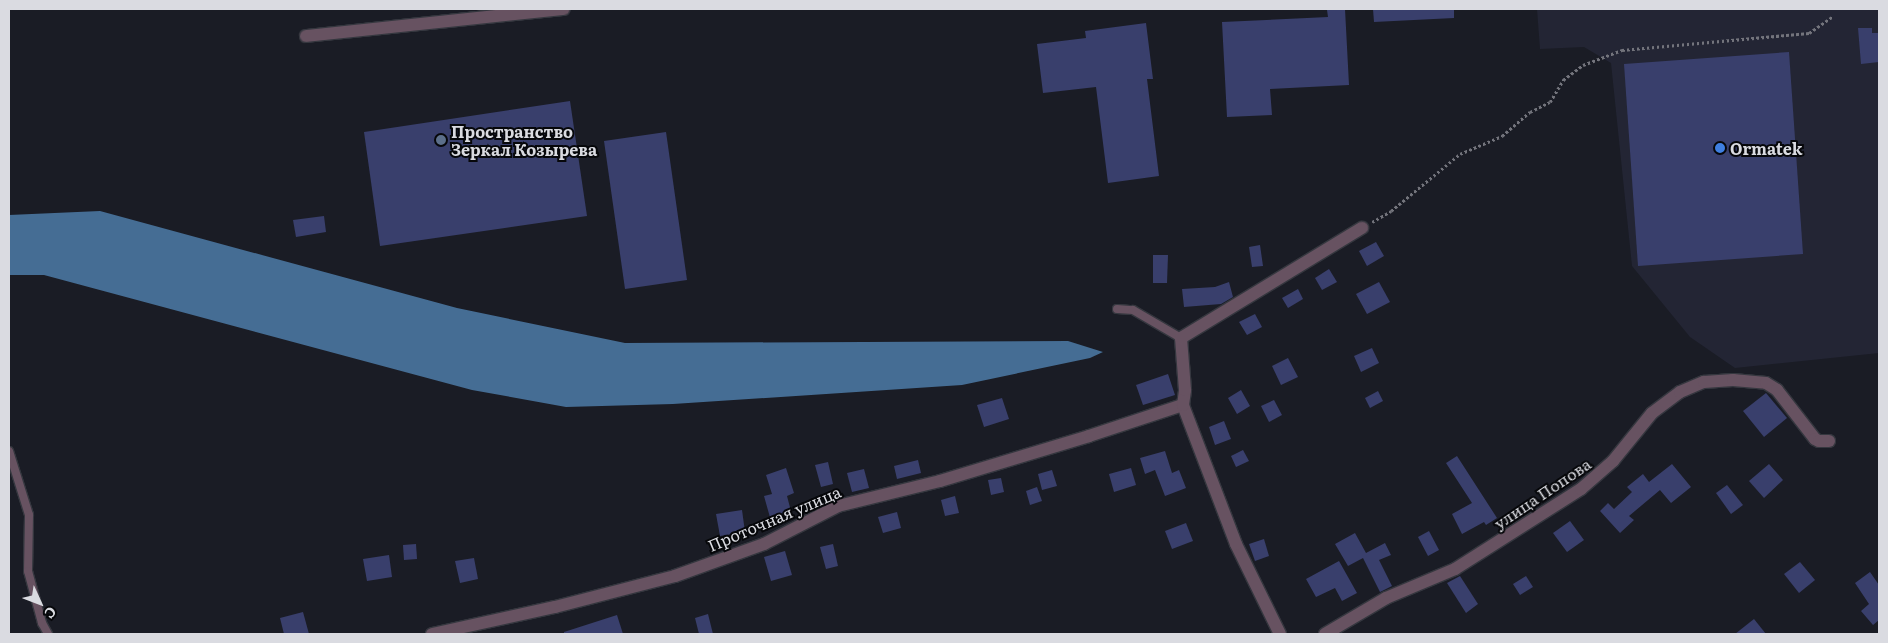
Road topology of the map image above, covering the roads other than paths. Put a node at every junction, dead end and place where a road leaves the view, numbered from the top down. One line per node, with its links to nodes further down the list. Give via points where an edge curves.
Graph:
1 (564, 9): 2 (street)
2 (306, 36)
3 (1362, 228): 5 (street)
4 (1116, 309): 5 (lane, via 1133,310)
5 (1180, 338): 6 (street, via 1185,390)
6 (1183, 405): 10 (street, Проточная улица, via 940,481 838,506 764,544 675,576); 11 (street, via 1236,544)
7 (1828, 441): 12 (street, улица Попова, via 1815,439 1777,390 1766,383 1704,382 1680,392 1652,413 1613,462 1581,489 1455,569 1386,598)
8 (9, 451): 9 (lane, via 29,515 28,571)
9 (48, 634)
10 (432, 634)
11 (1280, 634)
12 (1325, 634)

